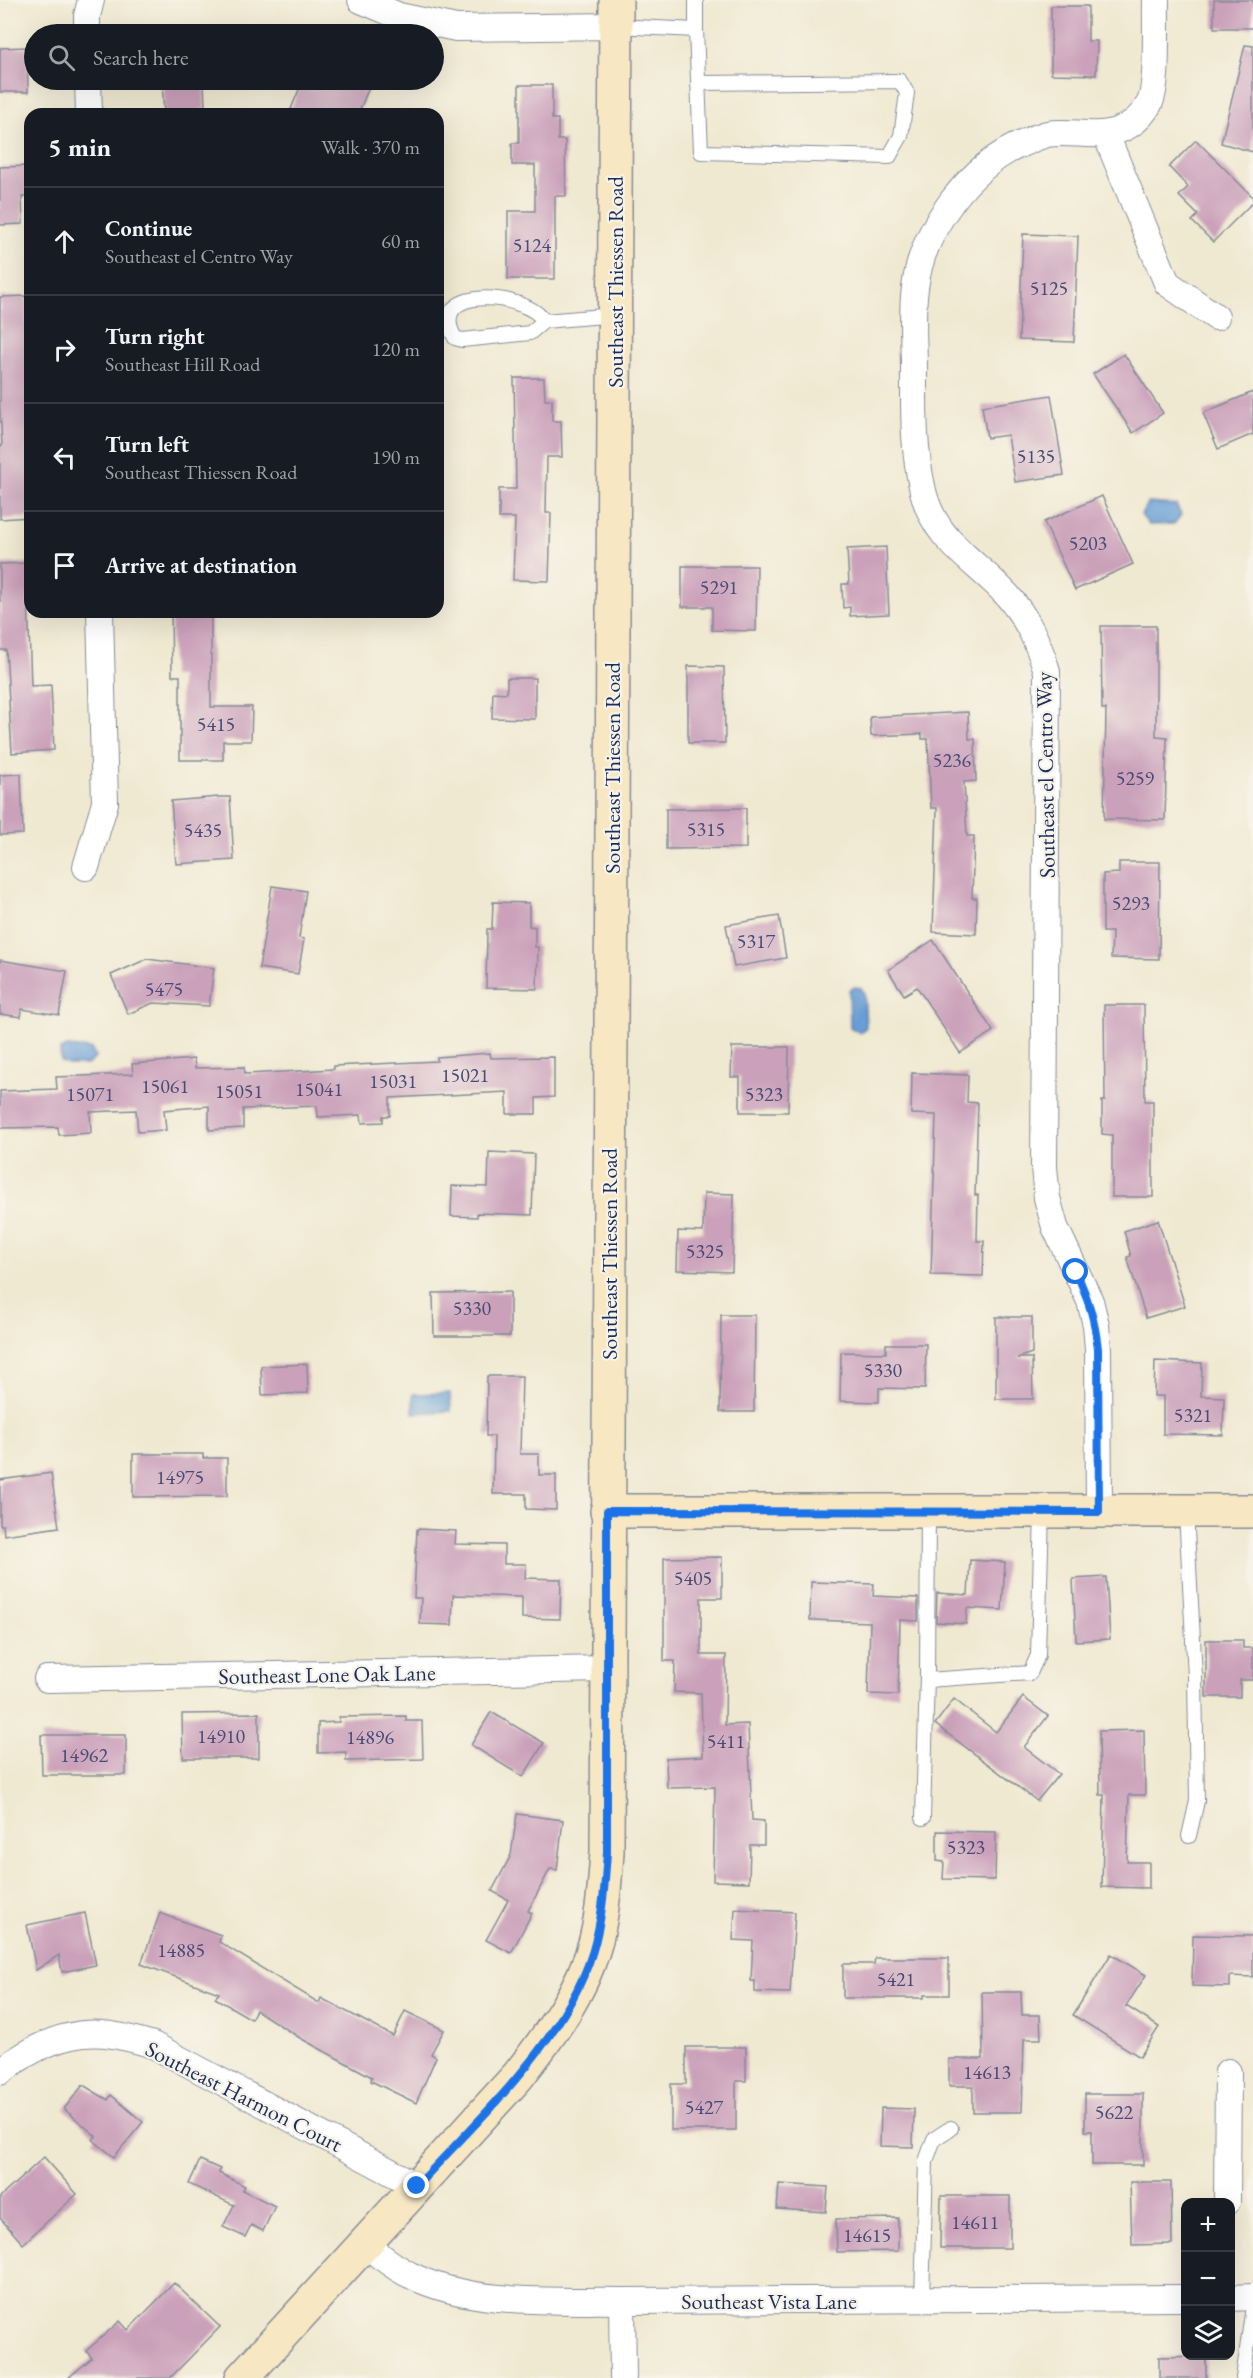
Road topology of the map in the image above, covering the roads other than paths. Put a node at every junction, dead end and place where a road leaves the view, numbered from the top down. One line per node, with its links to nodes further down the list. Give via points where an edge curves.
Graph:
1 (91, 0): 6 (street)
2 (361, 0): 7 (street, via 399,16)
3 (696, 0): 9 (lane)
4 (1156, 0): 13 (street, Southeast el Centro Way, via 1150,103 1135,121)
5 (616, 13): 8 (street, via 456,28); 9 (lane); 14 (main road, Southeast Thiessen Road)
6 (87, 24)
7 (437, 24)
8 (444, 25)
9 (696, 30): 10 (lane)
10 (698, 83): 10 (lane, via 701,152 889,157 901,136 907,93 900,81)
11 (88, 90): 12 (street)
12 (89, 108)
13 (1106, 135): 15 (street, via 1167,283); 23 (street, Southeast el Centro Way, via 1048,134 1023,142 991,163 946,208 923,255 915,288 914,439 924,494 937,525 951,545 1006,595 1026,620 1047,671 1044,1167 1055,1227 1090,1301 1096,1325)
14 (615, 315): 16 (lane); 19 (main road, Southeast Thiessen Road)
15 (1216, 317)
16 (544, 321): 16 (lane, via 530,333 461,340 455,338 449,323 458,303 476,298 515,302 540,314)
17 (100, 618): 18 (street, via 105,803)
18 (86, 867)
19 (607, 1511): 20 (main road); 25 (main road, Southeast Thiessen Road)
20 (928, 1511): 22 (main road); 27 (lane)
21 (1253, 1511): 24 (main road)
22 (1042, 1512): 23 (main road); 27 (lane, via 1038,1655 1030,1673)
23 (1099, 1512): 24 (main road)
24 (1186, 1512): 29 (lane, via 1197,1801)
25 (607, 1669): 26 (street, Southeast Lone Oak Lane); 33 (main road, Southeast Thiessen Road, via 607,1852 596,1941 569,2003 541,2047)
26 (47, 1679)
27 (927, 1680): 28 (lane)
28 (923, 1818)
29 (1189, 1836)
30 (0, 2072): 33 (street, Southeast Harmon Court, via 17,2058 61,2038 111,2034 153,2045)
31 (1228, 2072): 34 (street)
32 (951, 2128): 39 (lane, via 934,2139 926,2161)
33 (417, 2186): 35 (main road, Southeast Thiessen Road)
34 (1227, 2198)
35 (365, 2244): 40 (street, Southeast Vista Lane, via 410,2275 456,2291 535,2299); 42 (main road, Southeast Thiessen Road)
36 (1253, 2297): 38 (street)
37 (1181, 2298): 39 (street, Southeast Vista Lane)
38 (1235, 2298)
39 (922, 2300): 40 (street, Southeast Vista Lane)
40 (622, 2301): 43 (street)
41 (1253, 2306): 44 (lane)
42 (242, 2378)
43 (622, 2378)
44 (1244, 2378)

